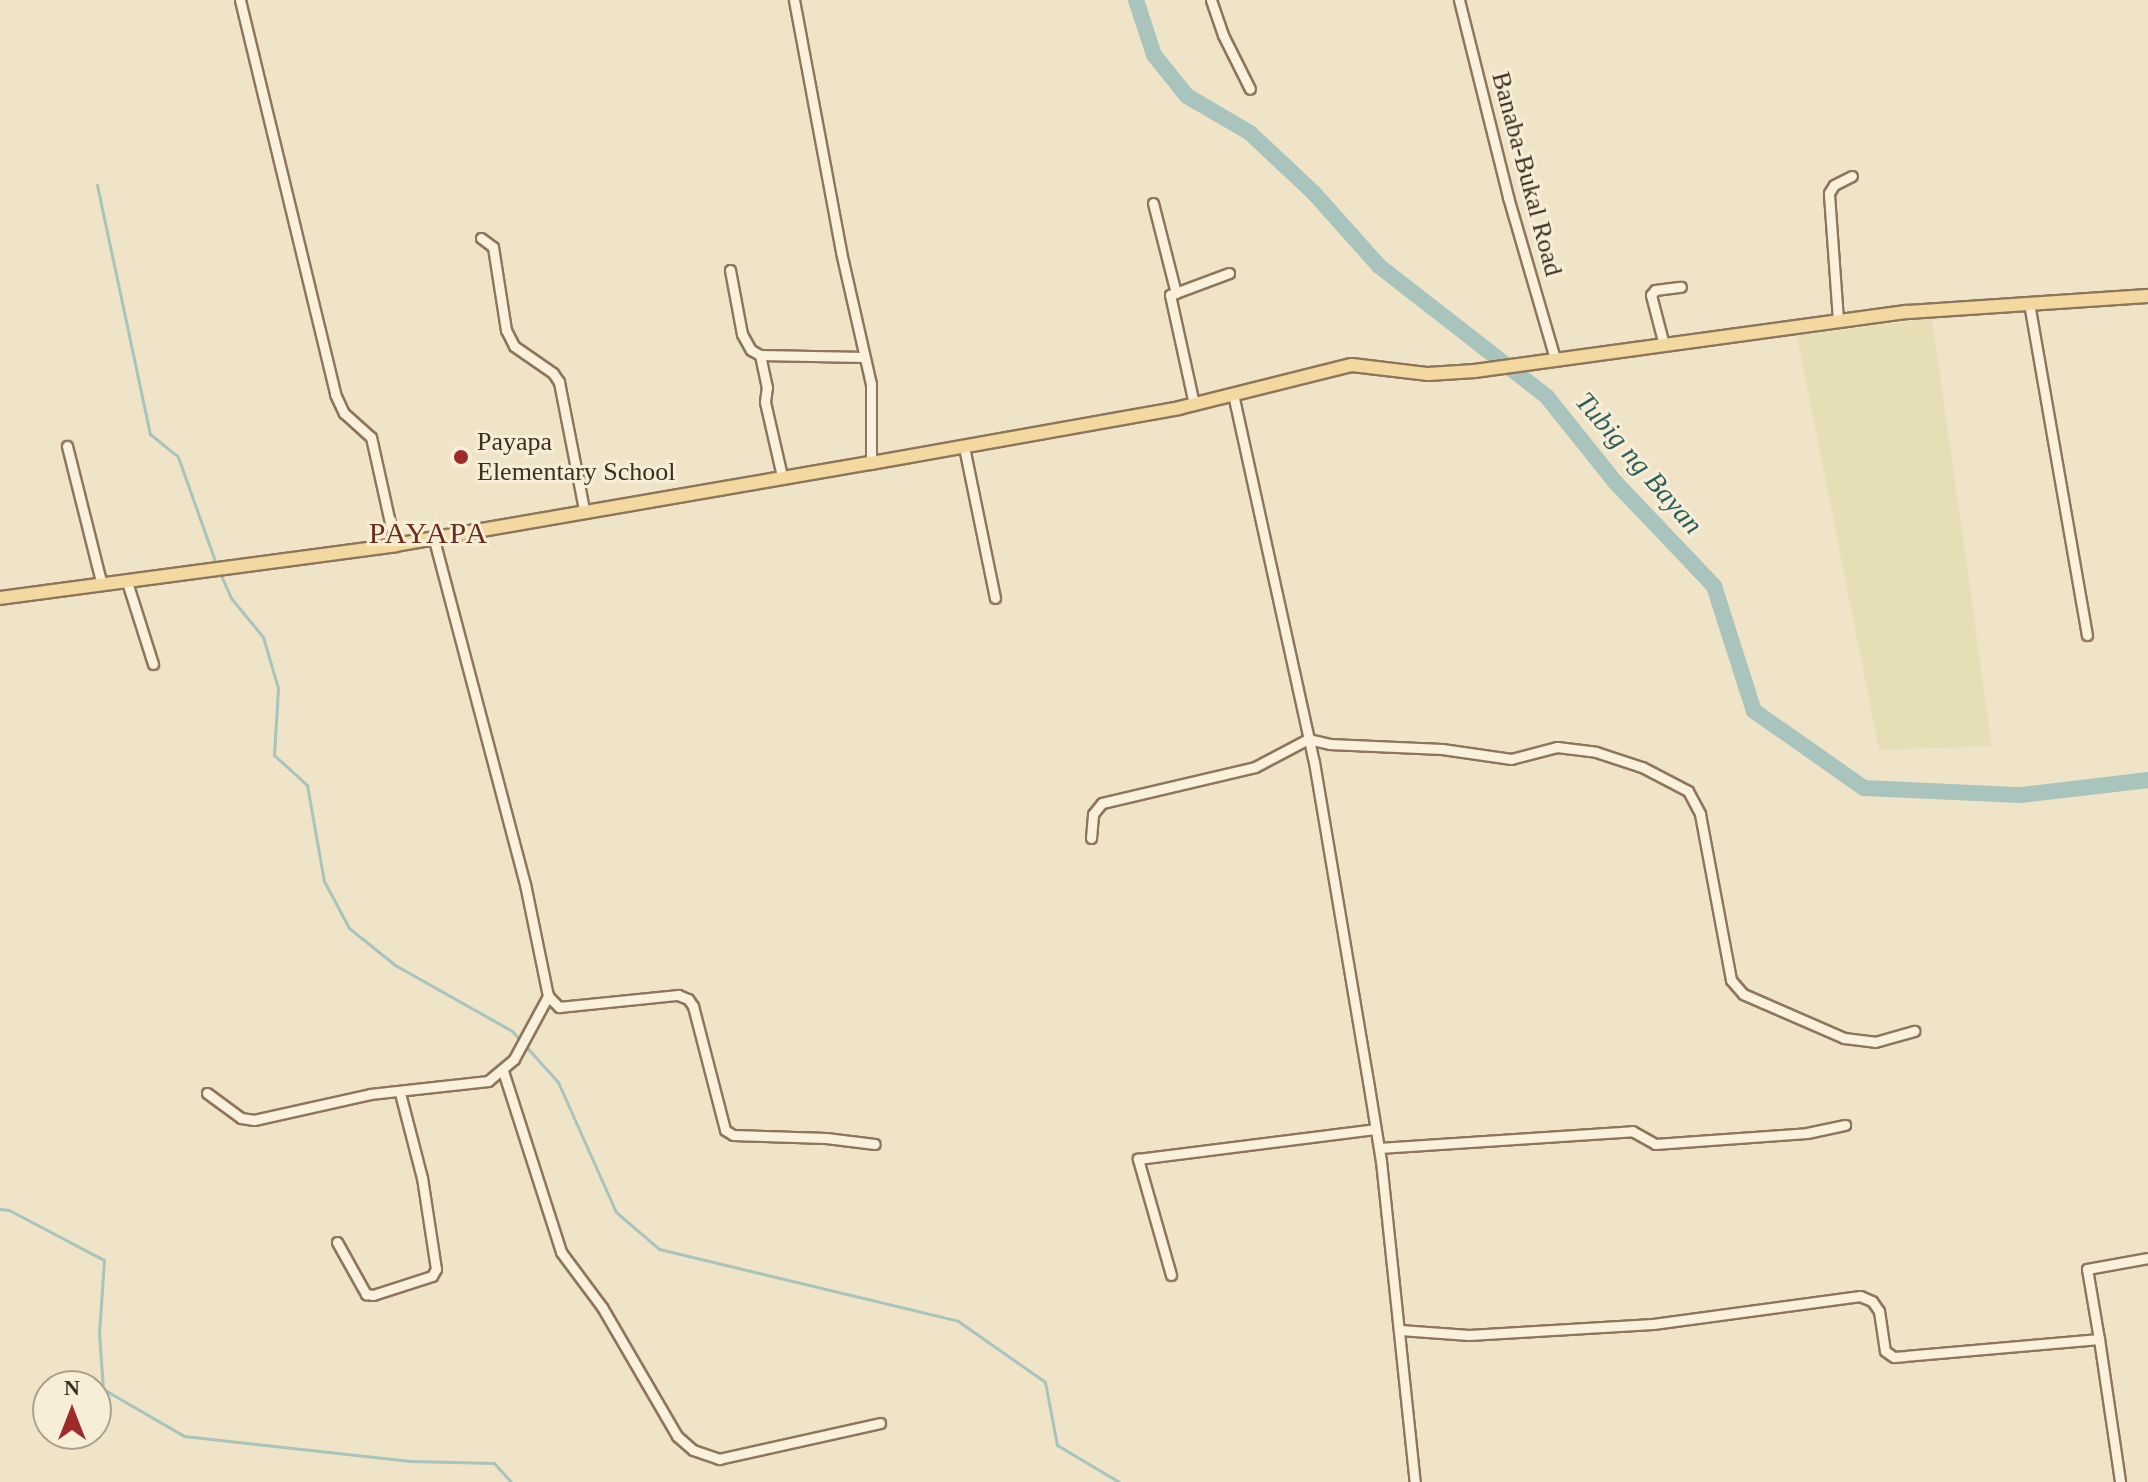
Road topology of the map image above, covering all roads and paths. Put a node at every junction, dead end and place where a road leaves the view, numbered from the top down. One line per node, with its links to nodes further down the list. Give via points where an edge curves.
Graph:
1 (240, 0): 28 (street, via 335,394 344,413 371,437)
2 (794, 0): 18 (street)
3 (1211, 0): 5 (street)
4 (1459, 0): 19 (street, Banaba-Bukal Road)
5 (1250, 89)
6 (1852, 176): 15 (street, via 1829,193)
7 (1153, 203): 12 (street)
8 (481, 238): 26 (street, via 493,247 514,346 559,382)
9 (730, 270): 17 (street, via 742,334)
10 (1229, 273): 12 (street)
11 (1681, 287): 16 (street, via 1651,295)
12 (1176, 293): 21 (street, via 1169,302)
13 (2148, 296): 14 (main road)
14 (2029, 303): 15 (main road); 33 (street)
15 (1838, 320): 16 (main road)
16 (1664, 345): 19 (main road)
17 (760, 355): 18 (street); 25 (street)
18 (864, 357): 24 (street, via 871,384)
19 (1555, 359): 20 (main road, via 1428,374 1352,365)
20 (1233, 394): 21 (main road); 35 (street)
21 (1194, 404): 23 (main road)
22 (67, 446): 30 (street)
23 (964, 447): 24 (main road); 32 (street)
24 (871, 463): 25 (main road)
25 (782, 476): 26 (main road)
26 (584, 510): 27 (main road)
27 (433, 536): 28 (main road); 37 (street, via 525,884)
28 (395, 545): 29 (main road)
29 (127, 582): 30 (main road); 34 (street)
30 (102, 585): 31 (main road)
31 (0, 598)
32 (995, 598)
33 (2087, 635)
34 (153, 664)
35 (1308, 739): 36 (street, via 1255,767 1102,803 1093,814); 38 (street, via 1511,759 1557,747 1596,752 1642,767 1688,791 1700,814 1731,980 1743,994 1844,1038 1875,1042); 43 (street)
36 (1091, 838)
37 (548, 996): 39 (street); 44 (street, via 559,1007 678,995 688,999 725,1130 733,1135)
38 (1914, 1031)
39 (503, 1071): 41 (street, via 488,1081); 51 (street, via 561,1252 602,1307 677,1436 693,1450 719,1459)
40 (207, 1093): 41 (street, via 241,1118 254,1120 340,1099)
41 (400, 1093): 46 (street, via 422,1178 436,1269 432,1276 366,1294)
42 (1845, 1125): 45 (street, via 1807,1133 1655,1144 1632,1131)
43 (1374, 1129): 45 (street); 48 (street, via 1138,1159)
44 (875, 1144)
45 (1379, 1148): 49 (street)
46 (337, 1242)
47 (2148, 1258): 50 (street, via 2087,1269)
48 (1171, 1275)
49 (1400, 1330): 50 (street, via 1469,1335 1653,1324 1860,1296 1879,1311 1885,1351 1894,1357); 52 (street)
50 (2099, 1339): 53 (street)
51 (880, 1423)
52 (1415, 1482)
53 (2120, 1482)

